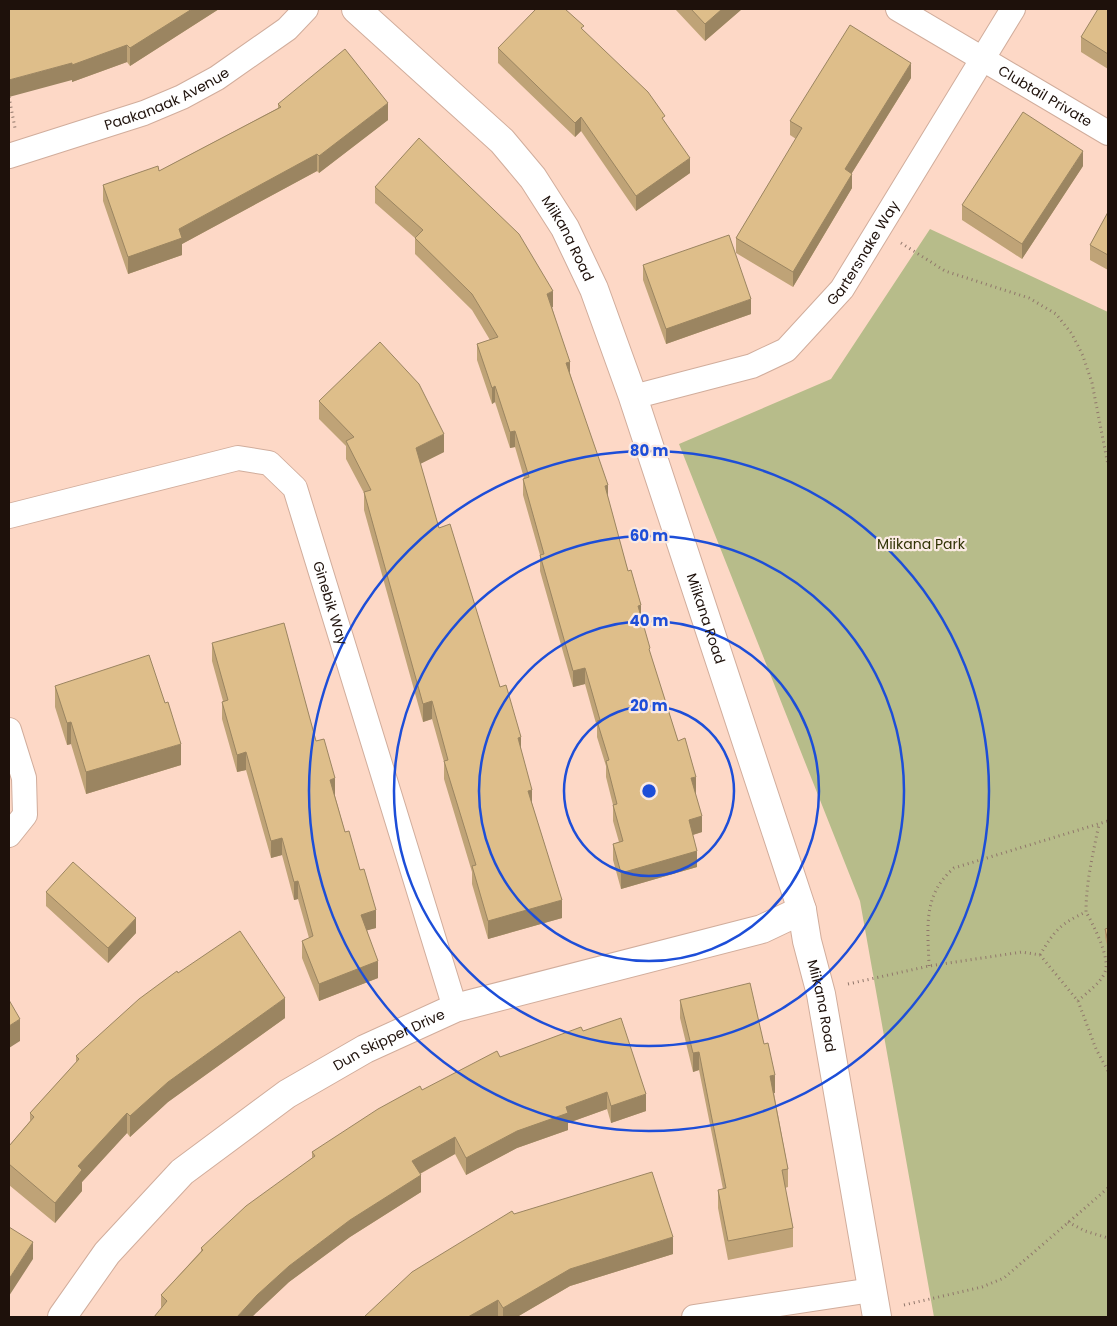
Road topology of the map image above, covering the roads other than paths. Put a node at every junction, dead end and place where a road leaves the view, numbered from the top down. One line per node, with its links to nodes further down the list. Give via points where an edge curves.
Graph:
1 (306, 9): 7 (street, Paakanaak Avenue, via 287,29 218,78 182,97 144,113)
2 (356, 9): 8 (street, Miikana Road, via 502,141 533,178 565,228 594,288)
3 (898, 9): 5 (street, Clubtail Private)
4 (1013, 9): 5 (street, Gartersnake Way)
5 (983, 60): 6 (street, Clubtail Private); 8 (street, Gartersnake Way, via 842,290 786,350 752,366)
6 (1108, 133)
7 (9, 156)
8 (633, 397): 12 (street, Miikana Road)
9 (9, 516): 13 (street, Ginebik Way, via 238,458 269,463 295,488)
10 (9, 730): 11 (street, via 24,778 25,815)
11 (9, 835)
12 (802, 910): 13 (street, Dun Skipper Drive, via 762,928); 14 (street, Miikana Road, via 821,994)
13 (454, 1008): 15 (street, Dun Skipper Drive, via 365,1049 287,1094 182,1172 107,1253)
14 (875, 1307): 16 (street)
15 (62, 1317)
16 (694, 1317)

